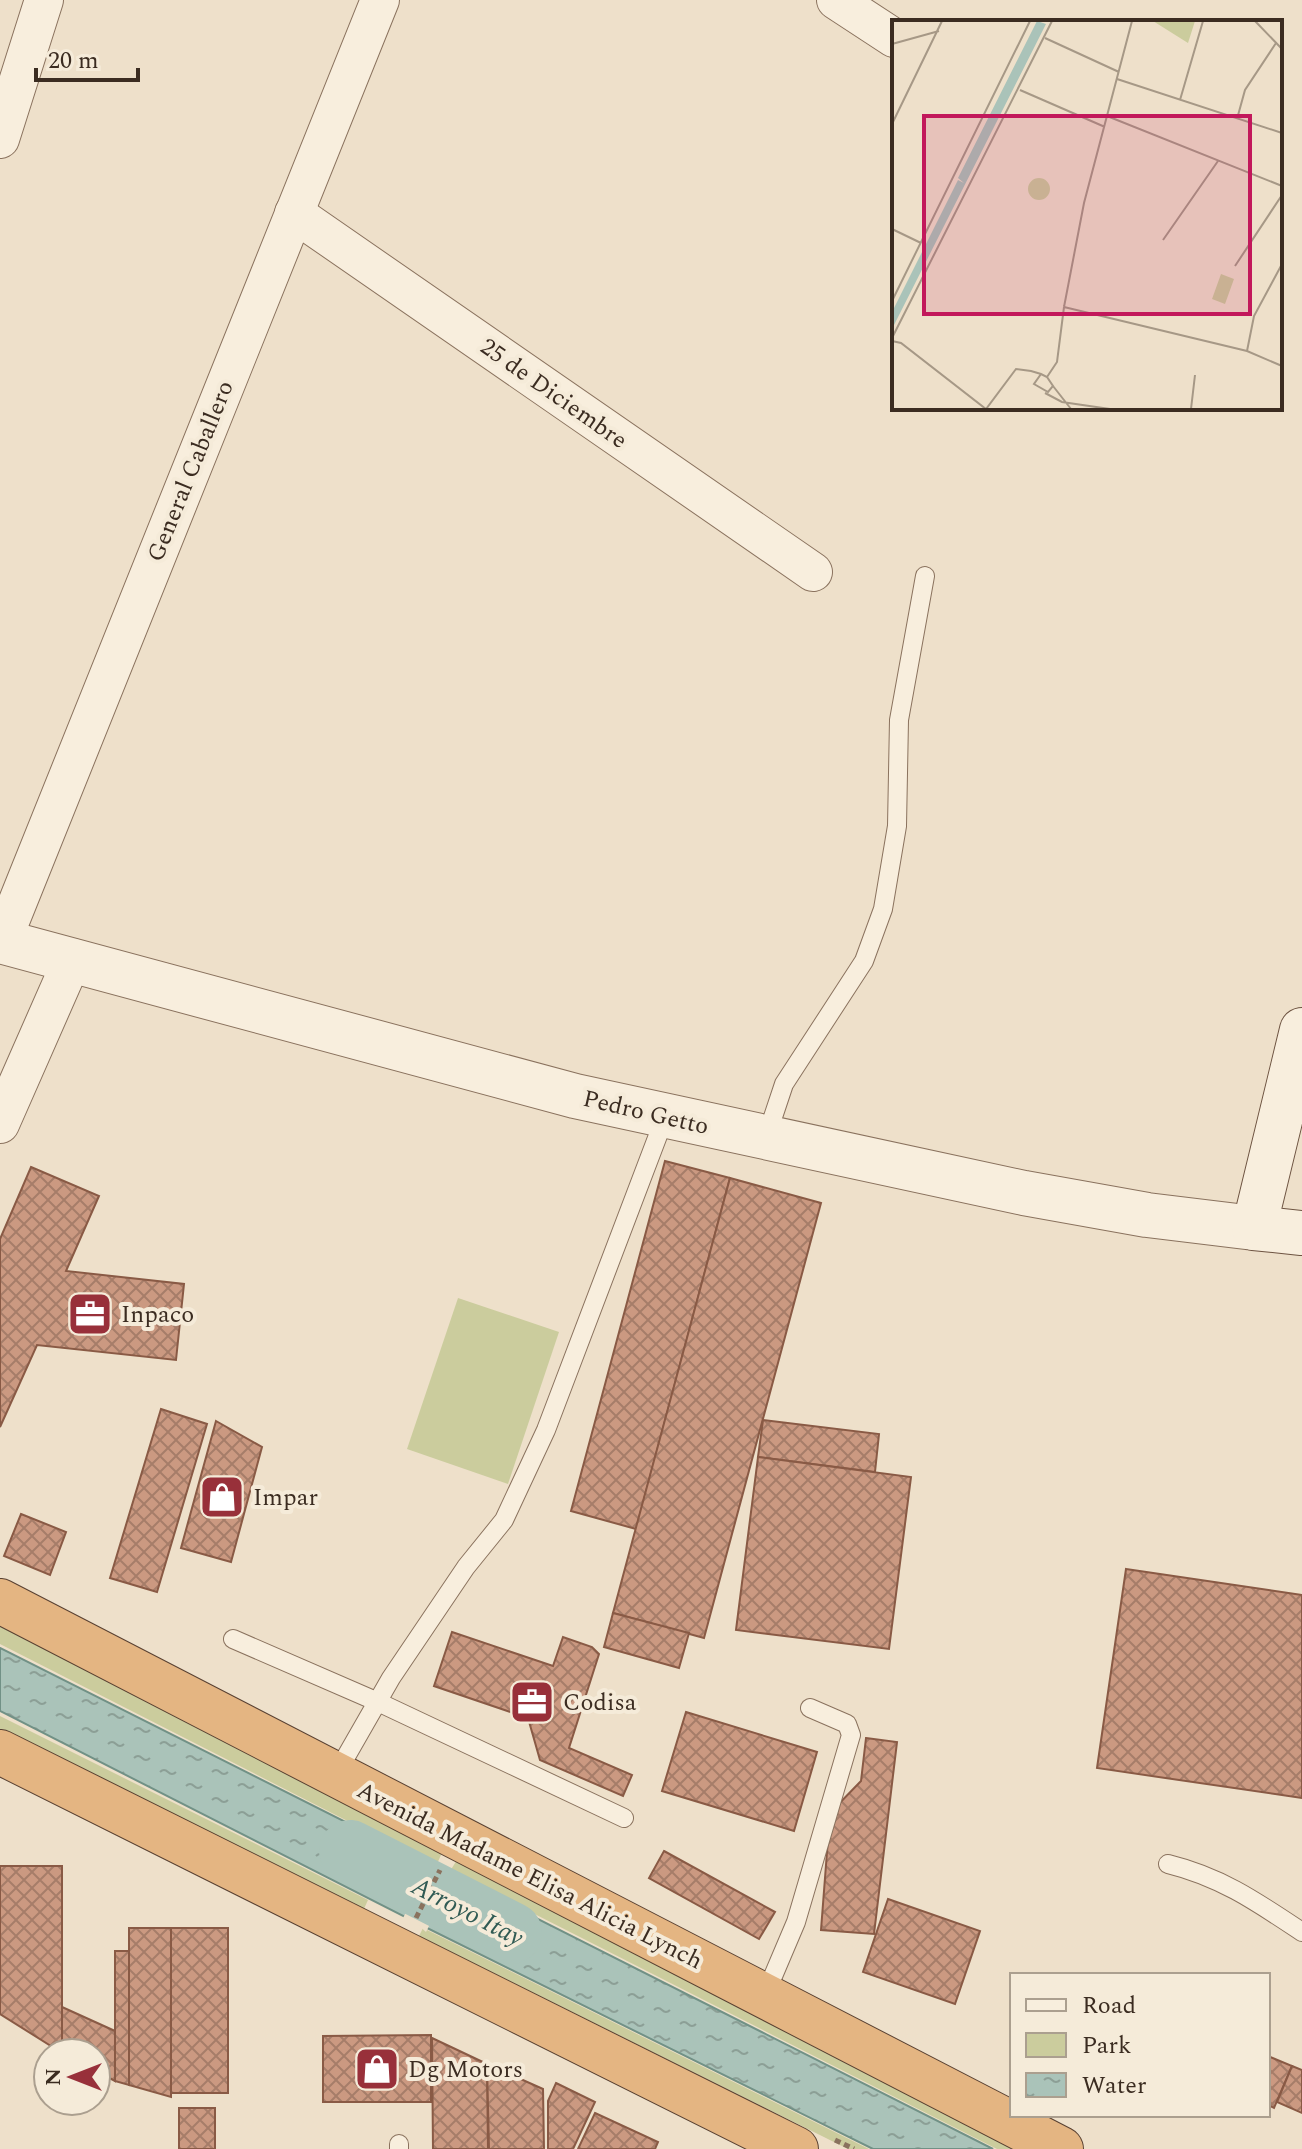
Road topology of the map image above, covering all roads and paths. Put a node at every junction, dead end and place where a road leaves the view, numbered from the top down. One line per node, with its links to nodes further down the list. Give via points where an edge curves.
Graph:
1 (44, 0): 5 (street)
2 (380, 0): 7 (street, General Caballero)
3 (836, 0): 4 (street)
4 (892, 37)
5 (9, 83): 6 (street)
6 (0, 139)
7 (294, 213): 8 (street, 25 de Diciembre); 10 (street, General Caballero)
8 (813, 572)
9 (925, 576): 15 (lane, via 899,720 897,826 883,909 864,961 784,1084)
10 (1, 941): 11 (street, Pedro Getto)
11 (73, 958): 13 (street, Pedro Getto); 14 (street)
12 (1302, 1030): 16 (street)
13 (665, 1117): 15 (street, Pedro Getto); 20 (lane, via 546,1430 504,1520 466,1567)
14 (0, 1124)
15 (766, 1138): 16 (street, Pedro Getto, via 1024,1193)
16 (1254, 1228): 17 (street, Pedro Getto)
17 (1302, 1233)
18 (0, 1601): 23 (highway, Avenida Madame Elisa Alicia Lynch)
19 (233, 1639): 20 (lane)
20 (378, 1702): 23 (lane); 24 (lane)
21 (810, 1708): 29 (lane, via 847,1724 851,1735 796,1922)
22 (0, 1752): 30 (highway)
23 (336, 1774): 29 (highway, Avenida Madame Elisa Alicia Lynch)
24 (624, 1818)
25 (1168, 1864): 28 (lane, via 1226,1883)
26 (440, 1869): 27 (path)
27 (412, 1925)
28 (1302, 1932)
29 (765, 1995): 31 (highway, Avenida Madame Elisa Alicia Lynch)
30 (796, 2149)
31 (1061, 2149)

